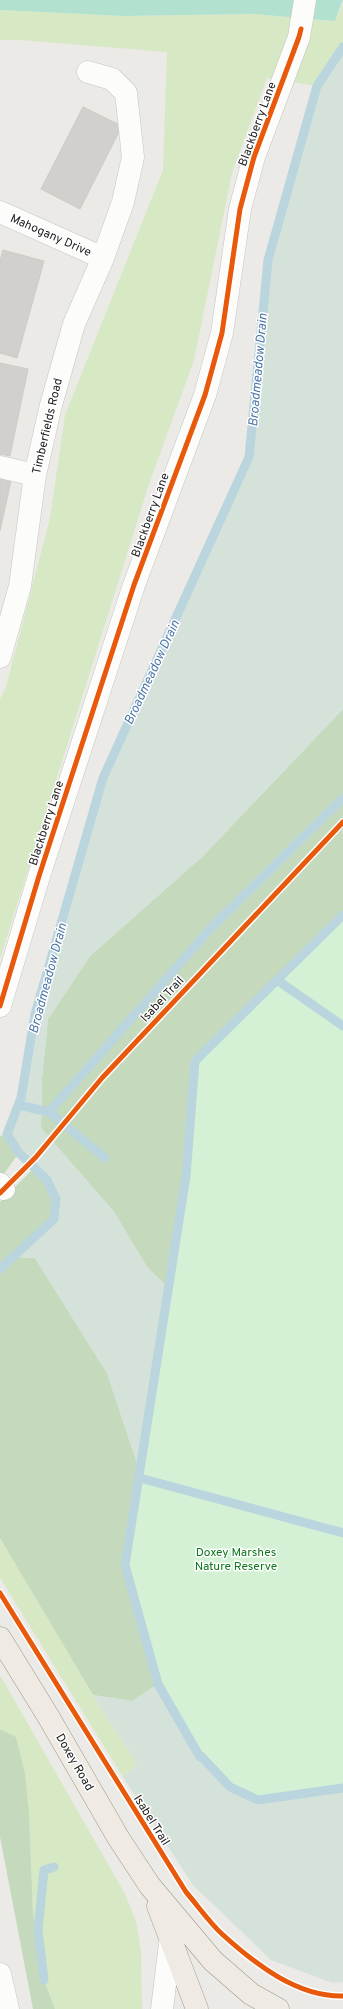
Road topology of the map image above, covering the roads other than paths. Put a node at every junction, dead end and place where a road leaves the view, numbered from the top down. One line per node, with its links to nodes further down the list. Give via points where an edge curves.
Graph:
1 (305, 0): 8 (street, Blackberry Lane, via 299,37 254,157 240,209 222,333 205,395 134,585 39,876)
2 (88, 72): 4 (street, Timberfields Road, via 112,79 126,93 133,157 123,202)
3 (0, 212): 4 (street, Mahogany Drive)
4 (103, 258): 6 (street, Timberfields Road, via 74,324 51,405)
5 (0, 467): 6 (street)
6 (35, 475): 7 (street, Timberfields Road, via 20,586)
7 (0, 657)
8 (0, 1006)
9 (0, 1638): 10 (main road, Doxey Road, via 119,1839)
10 (150, 1886): 11 (main road, Doxey Road); 16 (main road, Doxey Road, via 213,1961 251,1994)
11 (171, 1936): 14 (street); 15 (main road, Doxey Road)
12 (0, 1974): 13 (street)
13 (8, 2009)
14 (162, 2009)
15 (197, 2009)
16 (278, 2009)

